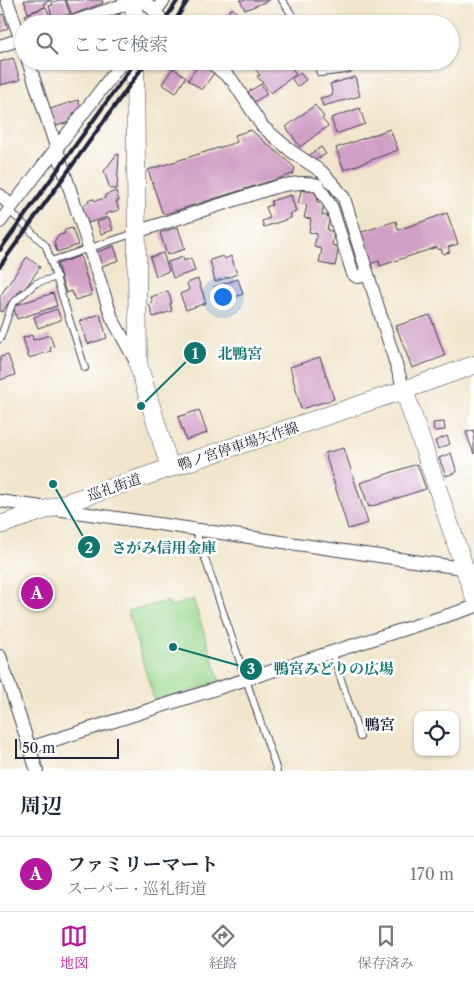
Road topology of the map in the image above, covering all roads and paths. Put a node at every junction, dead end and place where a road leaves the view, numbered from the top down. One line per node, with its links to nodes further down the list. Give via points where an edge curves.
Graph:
1 (7, 0): 10 (street)
2 (138, 0): 5 (street); 6 (street); 7 (main road)
3 (164, 0): 5 (street)
4 (282, 0): 9 (lane)
5 (155, 12): 8 (street)
6 (94, 15)
7 (136, 15)
8 (158, 15)
9 (292, 15)
10 (15, 21)
11 (15, 43): 12 (street)
12 (0, 46)
13 (31, 70): 19 (street)
14 (116, 70): 19 (street)
15 (135, 70): 23 (main road, 鴨ノ宮停車場矢作線)
16 (220, 70): 26 (street, via 232,80 262,126 322,172 344,198)
17 (319, 70): 18 (lane, via 320,73)
18 (346, 70)
19 (56, 148): 21 (street); 24 (street)
20 (0, 195): 21 (street)
21 (10, 208): 22 (street); 25 (lane, via 46,246)
22 (0, 222)
23 (136, 232): 24 (lane); 26 (street, via 275,187 311,183 318,185 332,208 353,274); 29 (main road, 鴨ノ宮停車場矢作線)
24 (89, 248): 25 (lane); 29 (street, via 112,318)
25 (51, 261): 27 (lane)
26 (368, 276): 32 (street)
27 (57, 277): 28 (lane, via 36,284 12,304); 31 (lane)
28 (0, 339)
29 (138, 364): 33 (main road, 鴨ノ宮停車場矢作線)
30 (474, 365): 32 (main road)
31 (85, 368)
32 (404, 390): 33 (main road, 鴨ノ宮停車場矢作線); 38 (main road)
33 (170, 468): 35 (main road, 巡礼街道)
34 (0, 501): 35 (street)
35 (51, 509): 36 (main road, 巡礼街道); 37 (street)
36 (0, 525)
37 (195, 529): 38 (street); 43 (lane)
38 (469, 569): 39 (main road)
39 (474, 596)
40 (474, 607): 41 (street)
41 (332, 652): 43 (street); 44 (lane)
42 (0, 656): 45 (street)
43 (246, 679): 45 (street); 47 (lane)
44 (360, 737)
45 (29, 748): 46 (street)
46 (37, 771)
47 (277, 771)

